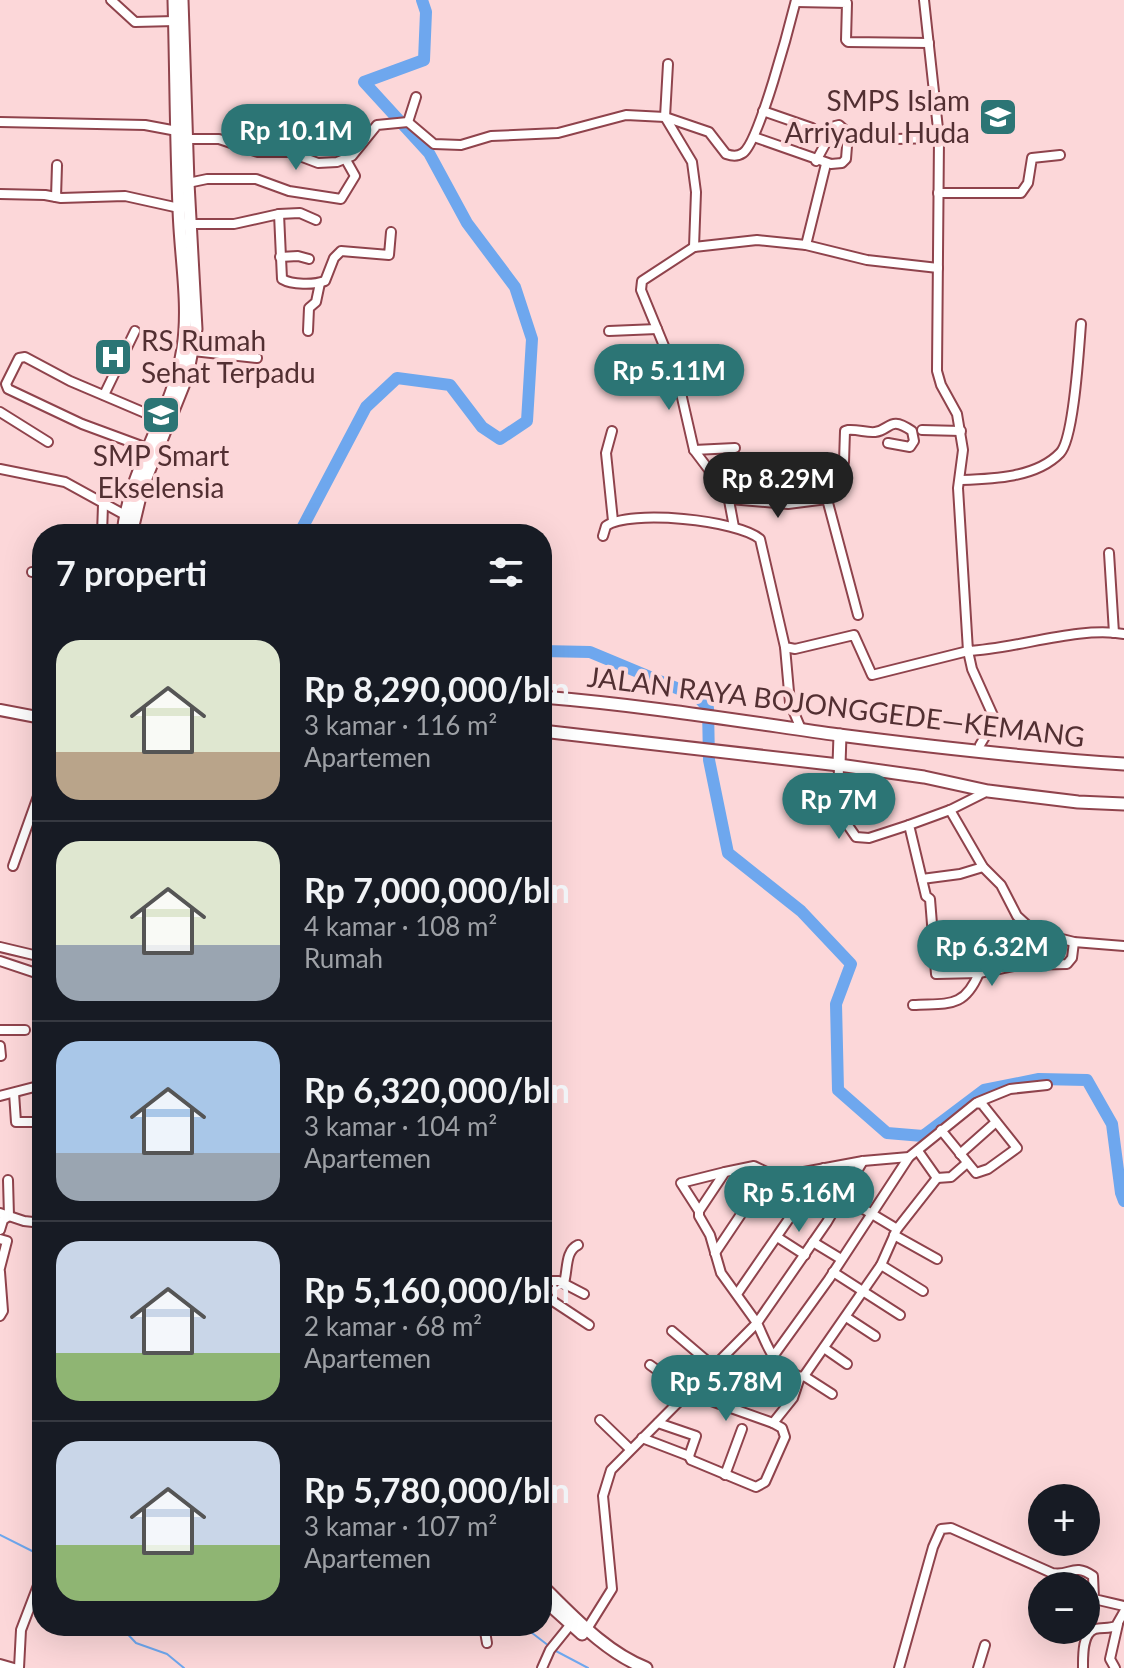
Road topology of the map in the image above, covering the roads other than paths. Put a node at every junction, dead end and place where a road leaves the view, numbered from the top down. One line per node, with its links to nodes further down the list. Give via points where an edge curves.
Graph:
1 (111, 0): 6 (street, via 131,20)
2 (174, 0): 6 (highway)
3 (182, 0): 16 (highway)
4 (924, 0): 7 (street)
5 (796, 1): 7 (street, via 847,3 848,42); 10 (street)
6 (167, 21): 16 (highway)
7 (929, 43): 18 (street)
8 (668, 64): 11 (street)
9 (416, 97): 13 (street)
10 (763, 111): 14 (street); 17 (street)
11 (665, 117): 13 (street, via 626,115 558,133 491,136 461,145 434,144); 17 (street, via 709,132 730,156 743,154); 34 (street, via 692,162)
12 (0, 122): 16 (street, via 145,125)
13 (405, 122): 20 (street, via 377,125)
14 (812, 128)
15 (848, 133): 18 (street); 21 (street, via 835,126); 22 (street, via 846,159)
16 (182, 135): 20 (street, via 229,141 258,152 289,152 318,163); 24 (highway); 28 (highway)
17 (754, 137): 21 (street)
18 (939, 138): 25 (street)
19 (1060, 155): 25 (street, via 1033,158 1028,183 1019,194)
20 (346, 160): 24 (street, via 355,176 341,199 289,191 256,179)
21 (816, 161): 22 (street)
22 (826, 164): 33 (street)
23 (57, 165): 27 (street)
24 (188, 183): 31 (highway)
25 (938, 193): 37 (street)
26 (0, 194): 27 (street)
27 (56, 197): 28 (street, via 112,195)
28 (170, 206): 50 (highway, via 186,321)
29 (279, 214): 30 (street, via 300,213); 31 (street, via 234,224); 35 (street)
30 (316, 220)
31 (189, 224): 44 (highway)
32 (391, 232): 38 (street, via 389,255 341,251)
33 (806, 245): 34 (street, via 757,240); 37 (street, via 867,260)
34 (694, 247): 40 (street, via 641,284)
35 (280, 257): 36 (street); 38 (street, via 284,281)
36 (309, 259)
37 (938, 268): 53 (street, via 937,371)
38 (320, 283): 42 (street, via 309,308)
39 (1081, 324): 60 (street, via 1071,416 1061,453 1013,477)
40 (657, 329): 43 (street); 58 (street, via 678,380)
41 (135, 331): 48 (street)
42 (308, 331)
43 (609, 331)
44 (193, 351): 45 (street); 50 (highway, via 178,403)
45 (257, 358)
46 (0, 367): 47 (street)
47 (9, 372): 48 (street, via 25,357); 56 (street, via 8,389)
48 (104, 395): 50 (street)
49 (0, 412): 54 (street)
50 (164, 421): 56 (highway); 68 (highway)
51 (922, 430): 53 (street)
52 (612, 431): 65 (street, via 606,453)
53 (961, 431): 60 (street)
54 (48, 442)
55 (888, 443): 62 (street, via 910,447 912,431 890,424 876,432 845,431 844,462 822,469)
56 (147, 448): 64 (highway)
57 (735, 448): 58 (street)
58 (694, 450): 61 (street)
59 (0, 469): 63 (street, via 65,482)
60 (960, 480): 75 (street)
61 (730, 499): 62 (street, via 788,504); 69 (street)
62 (827, 499): 72 (street)
63 (107, 505): 64 (street); 66 (street)
64 (125, 515): 67 (highway)
65 (613, 521): 69 (street, via 677,518); 70 (street)
66 (104, 524)
67 (124, 524)
68 (133, 524)
69 (734, 527): 74 (street, via 760,539)
70 (603, 536)
71 (1109, 553): 73 (street)
72 (858, 615)
73 (1119, 634): 75 (street)
74 (785, 647): 75 (street, via 854,635 874,675); 79 (street, via 790,703)
75 (968, 651): 82 (street, via 995,720)
76 (552, 698): 79 (highway, JALAN RAYA BOJONGGEDE—KEMANG)
77 (0, 710): 78 (main road)
78 (32, 716)
79 (801, 729): 81 (highway, JALAN RAYA BOJONGGEDE—KEMANG)
80 (552, 732): 84 (highway, JALAN RAYA BOJONGGEDE—KEMANG)
81 (840, 735): 83 (highway, JALAN RAYA BOJONGGEDE—KEMANG); 84 (highway)
82 (980, 745)
83 (1124, 764)
84 (839, 765): 85 (highway, JALAN RAYA BOJONGGEDE—KEMANG); 89 (street, via 838,811 856,837)
85 (988, 791): 86 (highway, JALAN RAYA BOJONGGEDE—KEMANG); 87 (street)
86 (1124, 804)
87 (950, 810): 89 (street); 91 (street)
88 (32, 813): 90 (street)
89 (909, 825): 92 (street)
90 (13, 866)
91 (983, 867): 92 (street); 93 (street, via 1028,926)
92 (922, 879): 99 (street, via 930,899 936,974)
93 (1074, 942): 94 (street); 99 (street, via 1070,964 1019,965)
94 (1124, 946)
95 (0, 947): 96 (street)
96 (32, 955)
97 (0, 961): 98 (street)
98 (32, 972)
99 (979, 973): 100 (street, via 967,996 957,1002)
100 (913, 1005)
101 (0, 1030): 102 (street)
102 (25, 1030)
103 (0, 1046): 104 (street)
104 (1, 1056)
105 (1047, 1085): 109 (street, via 1010,1089)
106 (32, 1088): 107 (street)
107 (14, 1093): 108 (street); 110 (street, via 16,1122)
108 (0, 1096)
109 (978, 1102): 111 (street); 112 (street)
110 (32, 1122)
111 (996, 1122): 114 (street); 117 (street, via 1016,1149 979,1173)
112 (941, 1130): 113 (street); 114 (street)
113 (918, 1151): 115 (street); 121 (street)
114 (960, 1154): 117 (street)
115 (909, 1157): 116 (street); 126 (street)
116 (863, 1161): 118 (street); 123 (street)
117 (967, 1163): 121 (street, via 951,1177)
118 (824, 1167): 120 (street, via 777,1177); 130 (street)
119 (725, 1172): 120 (street, via 754,1166); 124 (street); 124 (street, via 681,1183)
120 (768, 1174): 134 (street)
121 (937, 1178): 129 (street)
122 (8, 1180): 125 (street)
123 (842, 1196): 126 (street); 132 (street)
124 (699, 1211): 134 (street)
125 (4, 1214): 127 (street); 128 (street)
126 (871, 1214): 129 (street); 136 (street)
127 (32, 1221)
128 (0, 1230)
129 (896, 1232): 137 (street); 138 (street)
130 (777, 1237): 135 (street); 146 (street)
131 (0, 1239): 139 (street, via 7,1243)
132 (813, 1242): 135 (street); 136 (street)
133 (578, 1245): 142 (street, via 568,1254)
134 (715, 1254): 146 (street)
135 (805, 1255): 151 (street)
136 (841, 1259): 140 (street)
137 (937, 1259)
138 (881, 1265): 143 (street); 144 (street)
139 (0, 1270): 149 (street)
140 (833, 1272): 144 (street); 156 (street)
141 (552, 1282): 142 (street)
142 (564, 1283): 145 (street)
143 (923, 1291)
144 (863, 1292): 148 (street); 150 (street)
145 (584, 1294)
146 (737, 1294): 151 (street)
147 (552, 1301): 152 (street)
148 (900, 1315)
149 (0, 1316)
150 (846, 1317): 154 (street); 155 (street)
151 (757, 1323): 156 (street); 159 (street)
152 (589, 1325)
153 (672, 1331): 159 (street)
154 (875, 1336)
155 (824, 1348): 157 (street); 160 (street)
156 (772, 1358): 160 (street)
157 (847, 1364)
158 (650, 1365): 161 (street)
159 (713, 1366): 161 (street)
160 (802, 1376): 162 (street); 165 (street)
161 (689, 1393): 164 (street); 165 (street)
162 (832, 1394)
163 (600, 1420): 168 (street)
164 (658, 1423): 167 (street); 169 (street, via 696,1436)
165 (773, 1423): 170 (street, via 785,1437 764,1484 756,1487)
166 (742, 1429): 170 (street)
167 (642, 1438): 168 (street); 169 (street)
168 (630, 1449): 178 (street, via 611,1470 604,1488 613,1583)
169 (689, 1456): 170 (street)
170 (725, 1475)
171 (552, 1596): 178 (highway)
172 (32, 1601): 183 (street, via 21,1630)
173 (1124, 1606): 187 (street, via 1094,1599 1093,1576 1085,1570 1052,1573 945,1527 933,1547)
174 (552, 1607): 176 (highway)
175 (1124, 1612): 177 (street)
176 (571, 1624): 184 (street); 185 (highway)
177 (1118, 1624): 189 (street, via 1090,1632); 190 (street, via 1110,1659)
178 (587, 1629): 186 (highway)
179 (486, 1636): 180 (street)
180 (487, 1643)
181 (985, 1645): 188 (street)
182 (0, 1664): 183 (street)
183 (17, 1668)
184 (542, 1668)
185 (632, 1668)
186 (646, 1668)
187 (899, 1668)
188 (978, 1668)
189 (1083, 1668)
190 (1115, 1668)

